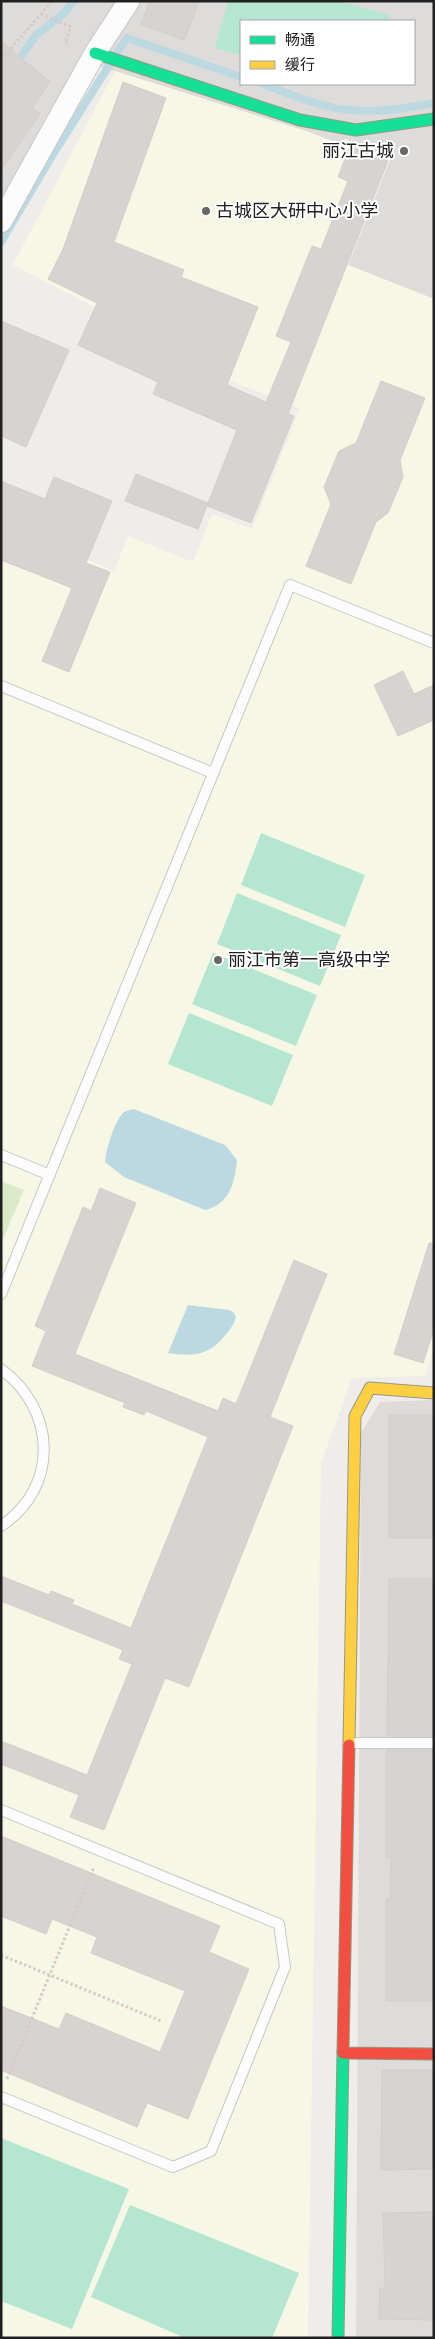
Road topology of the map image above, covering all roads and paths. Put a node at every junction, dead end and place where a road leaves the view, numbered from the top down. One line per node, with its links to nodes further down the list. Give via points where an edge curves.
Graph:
1 (52, 1): 3 (path)
2 (129, 1): 5 (street)
3 (41, 14): 4 (path); 6 (path)
4 (71, 27)
5 (95, 53): 7 (street, via 300,120 356,130); 8 (street)
6 (1, 60)
7 (434, 119)
8 (1, 222)
9 (434, 643): 11 (lane, via 290,584)
10 (1, 686): 11 (lane)
11 (213, 773): 13 (lane)
12 (1, 1155): 13 (lane)
13 (50, 1175): 14 (lane)
14 (1, 1294)
15 (1, 1368): 17 (lane, via 26,1391 35,1406 44,1442 43,1460 32,1494 22,1509)
16 (434, 1393): 19 (street, via 370,1388 355,1416)
17 (1, 1526)
18 (434, 1742): 19 (lane)
19 (349, 1743): 25 (street)
20 (1, 1810): 21 (lane)
21 (101, 1851): 23 (path); 28 (lane, via 279,1924 285,1967 211,2151 173,2166)
22 (1, 1955): 23 (path)
23 (50, 1975): 24 (path); 27 (path)
24 (161, 2020)
25 (343, 2053): 26 (street); 29 (street)
26 (434, 2054)
27 (5, 2083)
28 (1, 2097)
29 (338, 2338)

